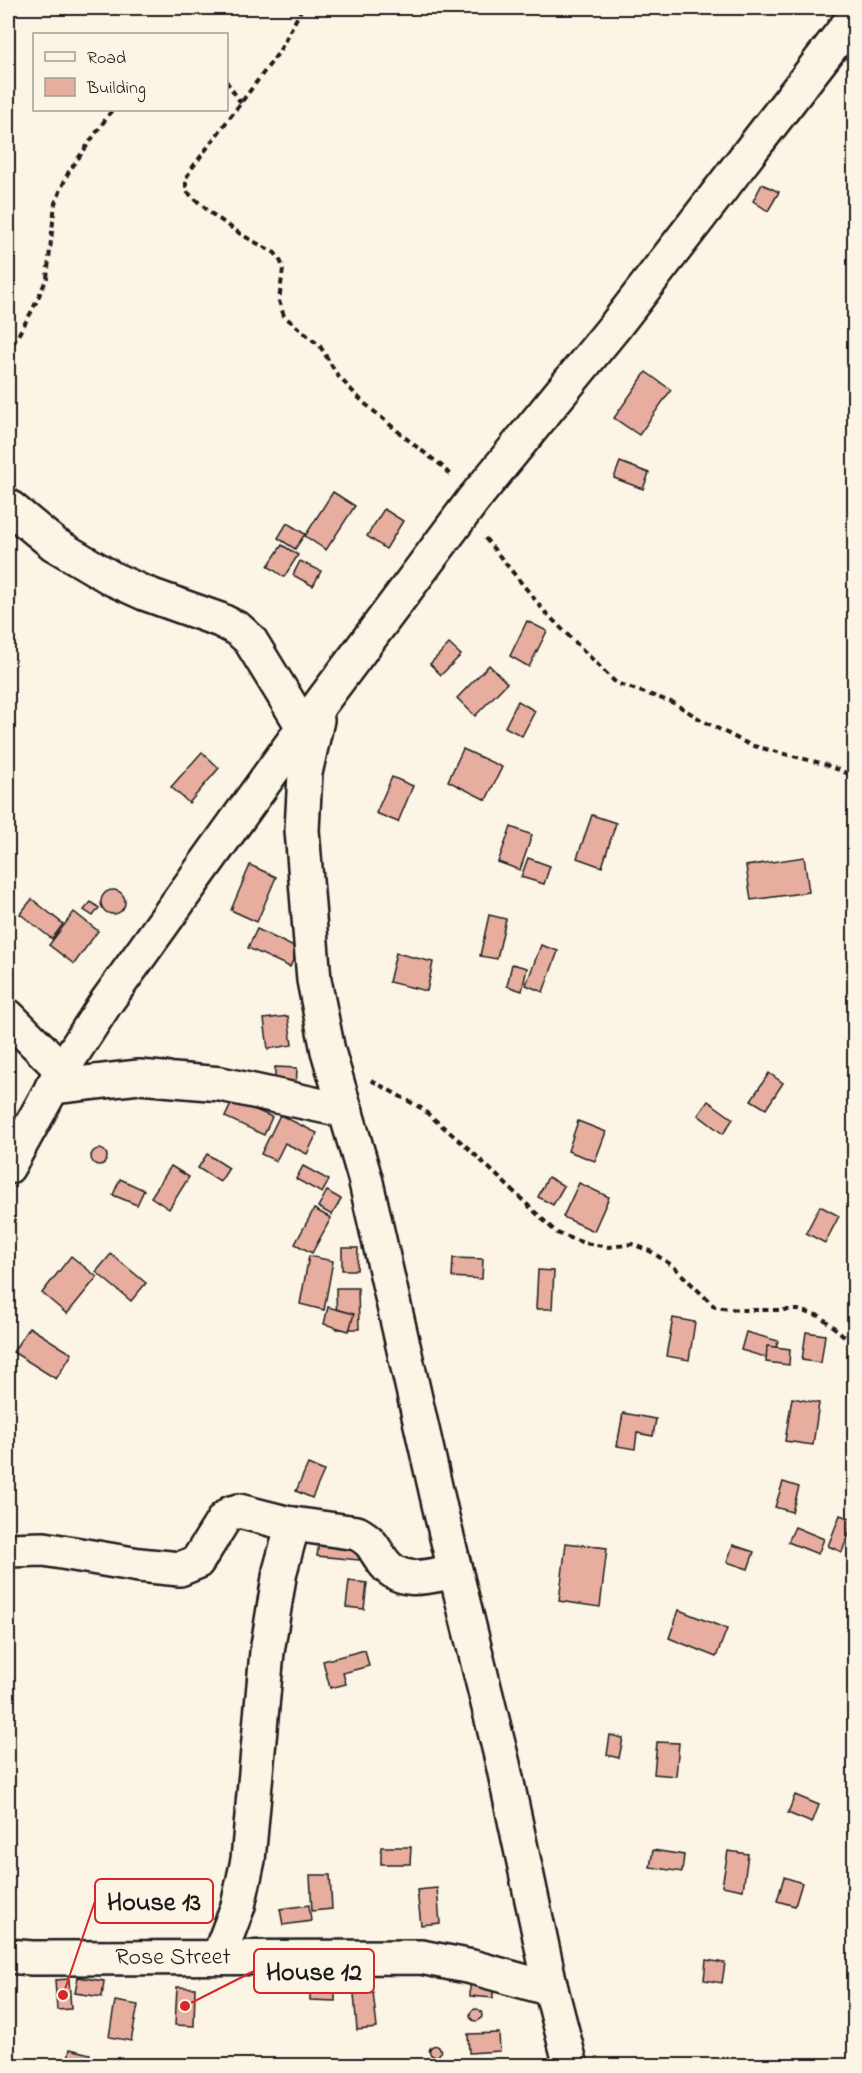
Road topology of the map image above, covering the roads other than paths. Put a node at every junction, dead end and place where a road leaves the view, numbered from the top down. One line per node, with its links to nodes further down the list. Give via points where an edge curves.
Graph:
1 (855, 17): 3 (street, via 616,325 468,507)
2 (8, 506): 3 (street, via 54,544 113,579 238,629)
3 (313, 716): 5 (street, via 105,1004); 6 (street, via 302,830 314,980)
4 (8, 1016): 5 (street)
5 (57, 1078): 6 (street, via 139,1077 221,1084); 7 (street)
6 (346, 1111): 10 (street, via 366,1178)
7 (8, 1167)
8 (293, 1524): 9 (street, via 239,1511 231,1514 215,1531 197,1562 180,1569 44,1549); 10 (street, via 357,1533 375,1547 389,1569 406,1578); 12 (street, via 280,1571 267,1652 248,1860 238,1906)
9 (8, 1550)
10 (455, 1571): 13 (street, via 503,1764)
11 (8, 1956): 12 (street, Rose Street)
12 (219, 1956): 13 (street, Rose Street, via 421,1957)
13 (551, 1989): 14 (street)
14 (572, 2066)

